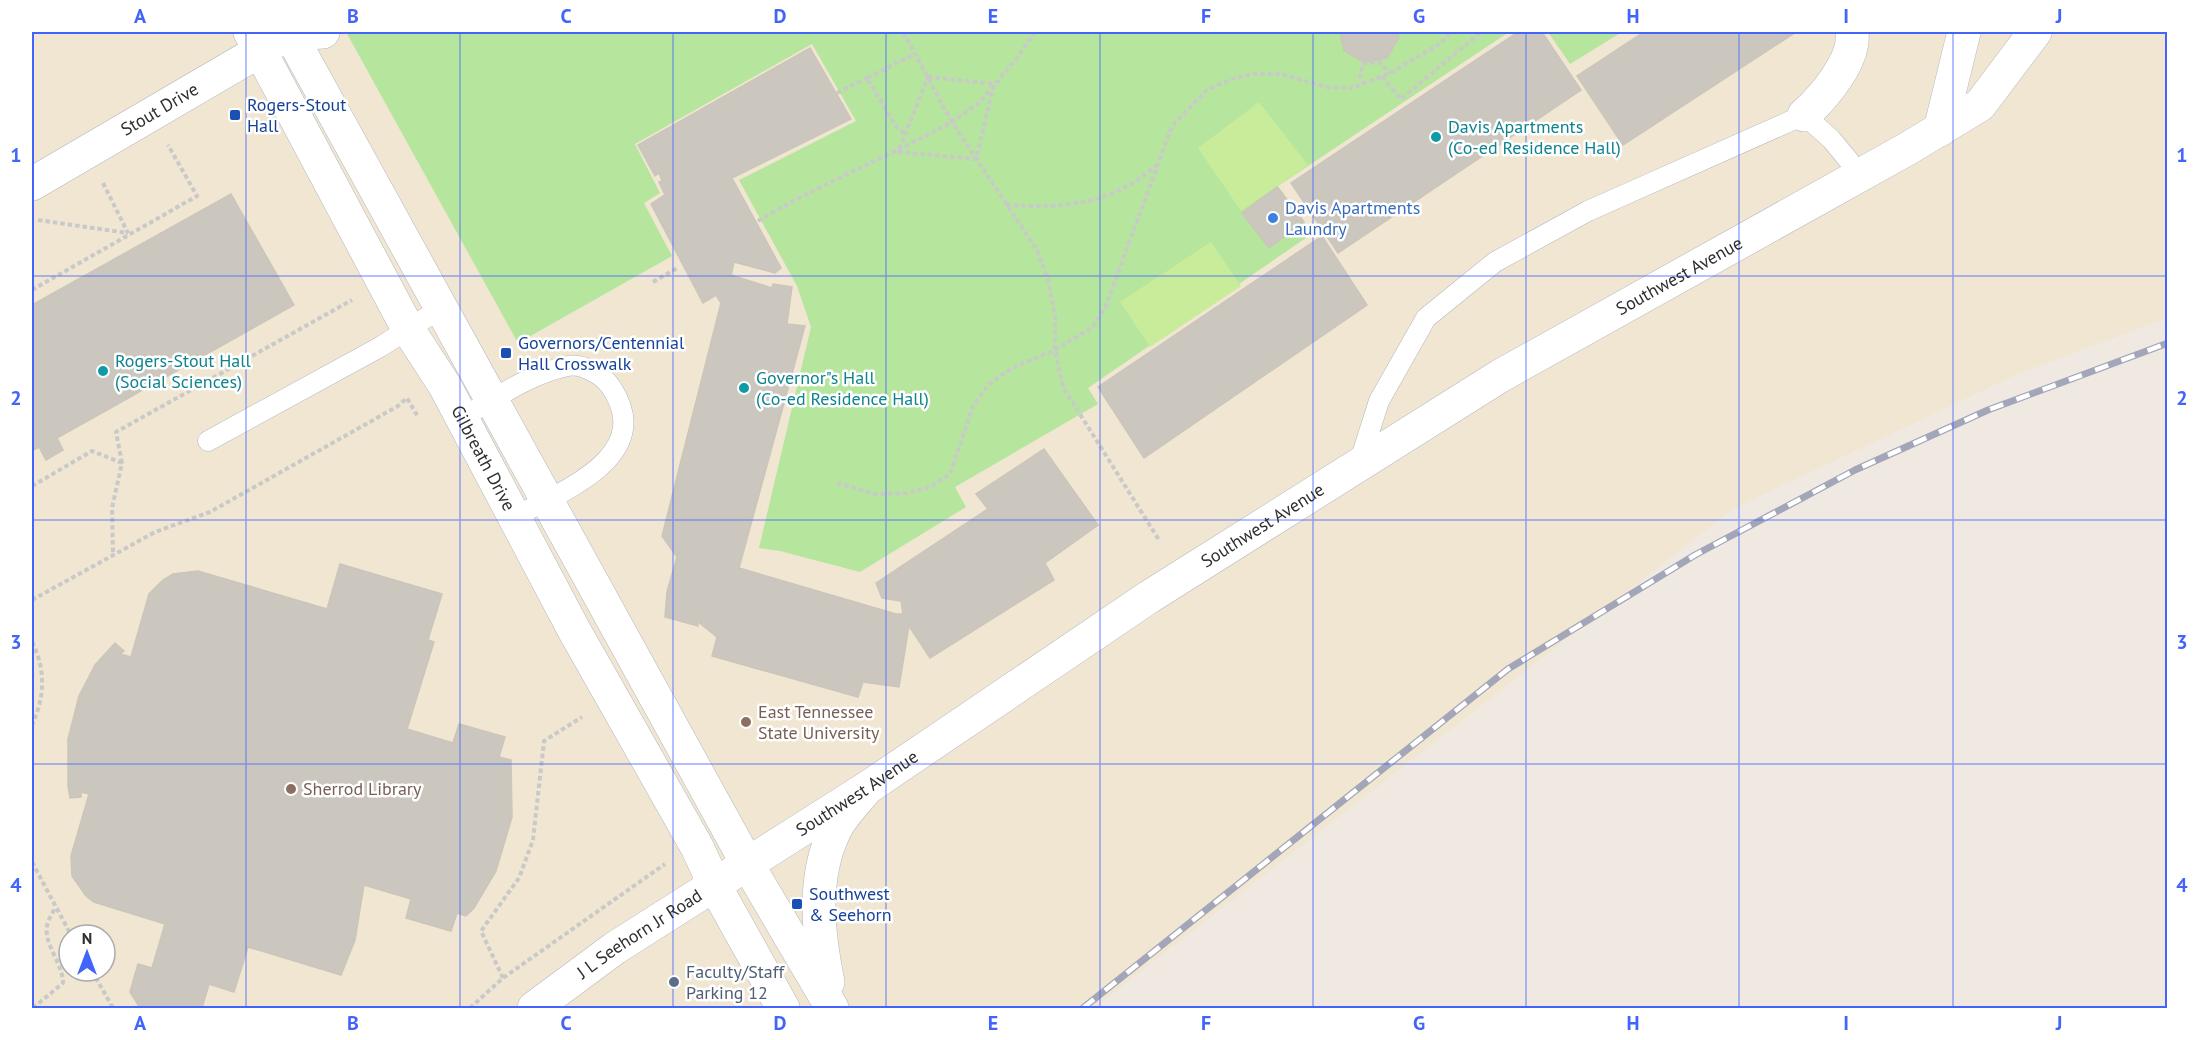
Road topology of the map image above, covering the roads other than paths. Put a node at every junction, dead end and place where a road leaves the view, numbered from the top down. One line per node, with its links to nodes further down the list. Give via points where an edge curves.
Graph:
1 (290, 32): 2 (street, Stout Drive); 6 (street, Stout Drive); 11 (street, Gilbreath Drive)
2 (323, 32)
3 (1852, 32): 7 (street, via 1844,65 1822,99)
4 (1964, 32): 8 (street)
5 (2035, 32): 8 (street, Southwest Avenue, via 1980,105)
6 (255, 41): 10 (street, Stout Drive); 12 (street, Gilbreath Drive)
7 (1804, 115): 9 (lane, via 1831,139); 16 (lane, via 1588,212 1495,262 1426,318 1379,401)
8 (1940, 130): 9 (street, Southwest Avenue)
9 (1859, 173): 16 (street, Southwest Avenue, via 1500,376)
10 (36, 198)
11 (442, 307): 12 (lane); 13 (street, Gilbreath Drive)
12 (408, 328): 14 (street, Gilbreath Drive); 15 (lane)
13 (493, 400): 14 (lane); 17 (street, Gilbreath Drive); 17 (lane, via 540,375 570,366 584,367 608,382 622,404 625,430 608,461)
14 (462, 418): 18 (street, Gilbreath Drive)
15 (208, 441)
16 (1359, 464): 19 (street, Southwest Avenue, via 1149,597)
17 (547, 499): 18 (lane); 20 (street, Gilbreath Drive)
18 (514, 517): 21 (street, Gilbreath Drive)
19 (867, 788): 20 (street, Southwest Avenue); 24 (street, via 834,831 823,867 818,933)
20 (748, 865): 21 (street, J L Seehorn Jr Road); 24 (street)
21 (715, 886): 22 (street, J L Seehorn Jr Road, via 615,948); 23 (street)
22 (534, 1008)
23 (783, 1008)
24 (832, 1008)

